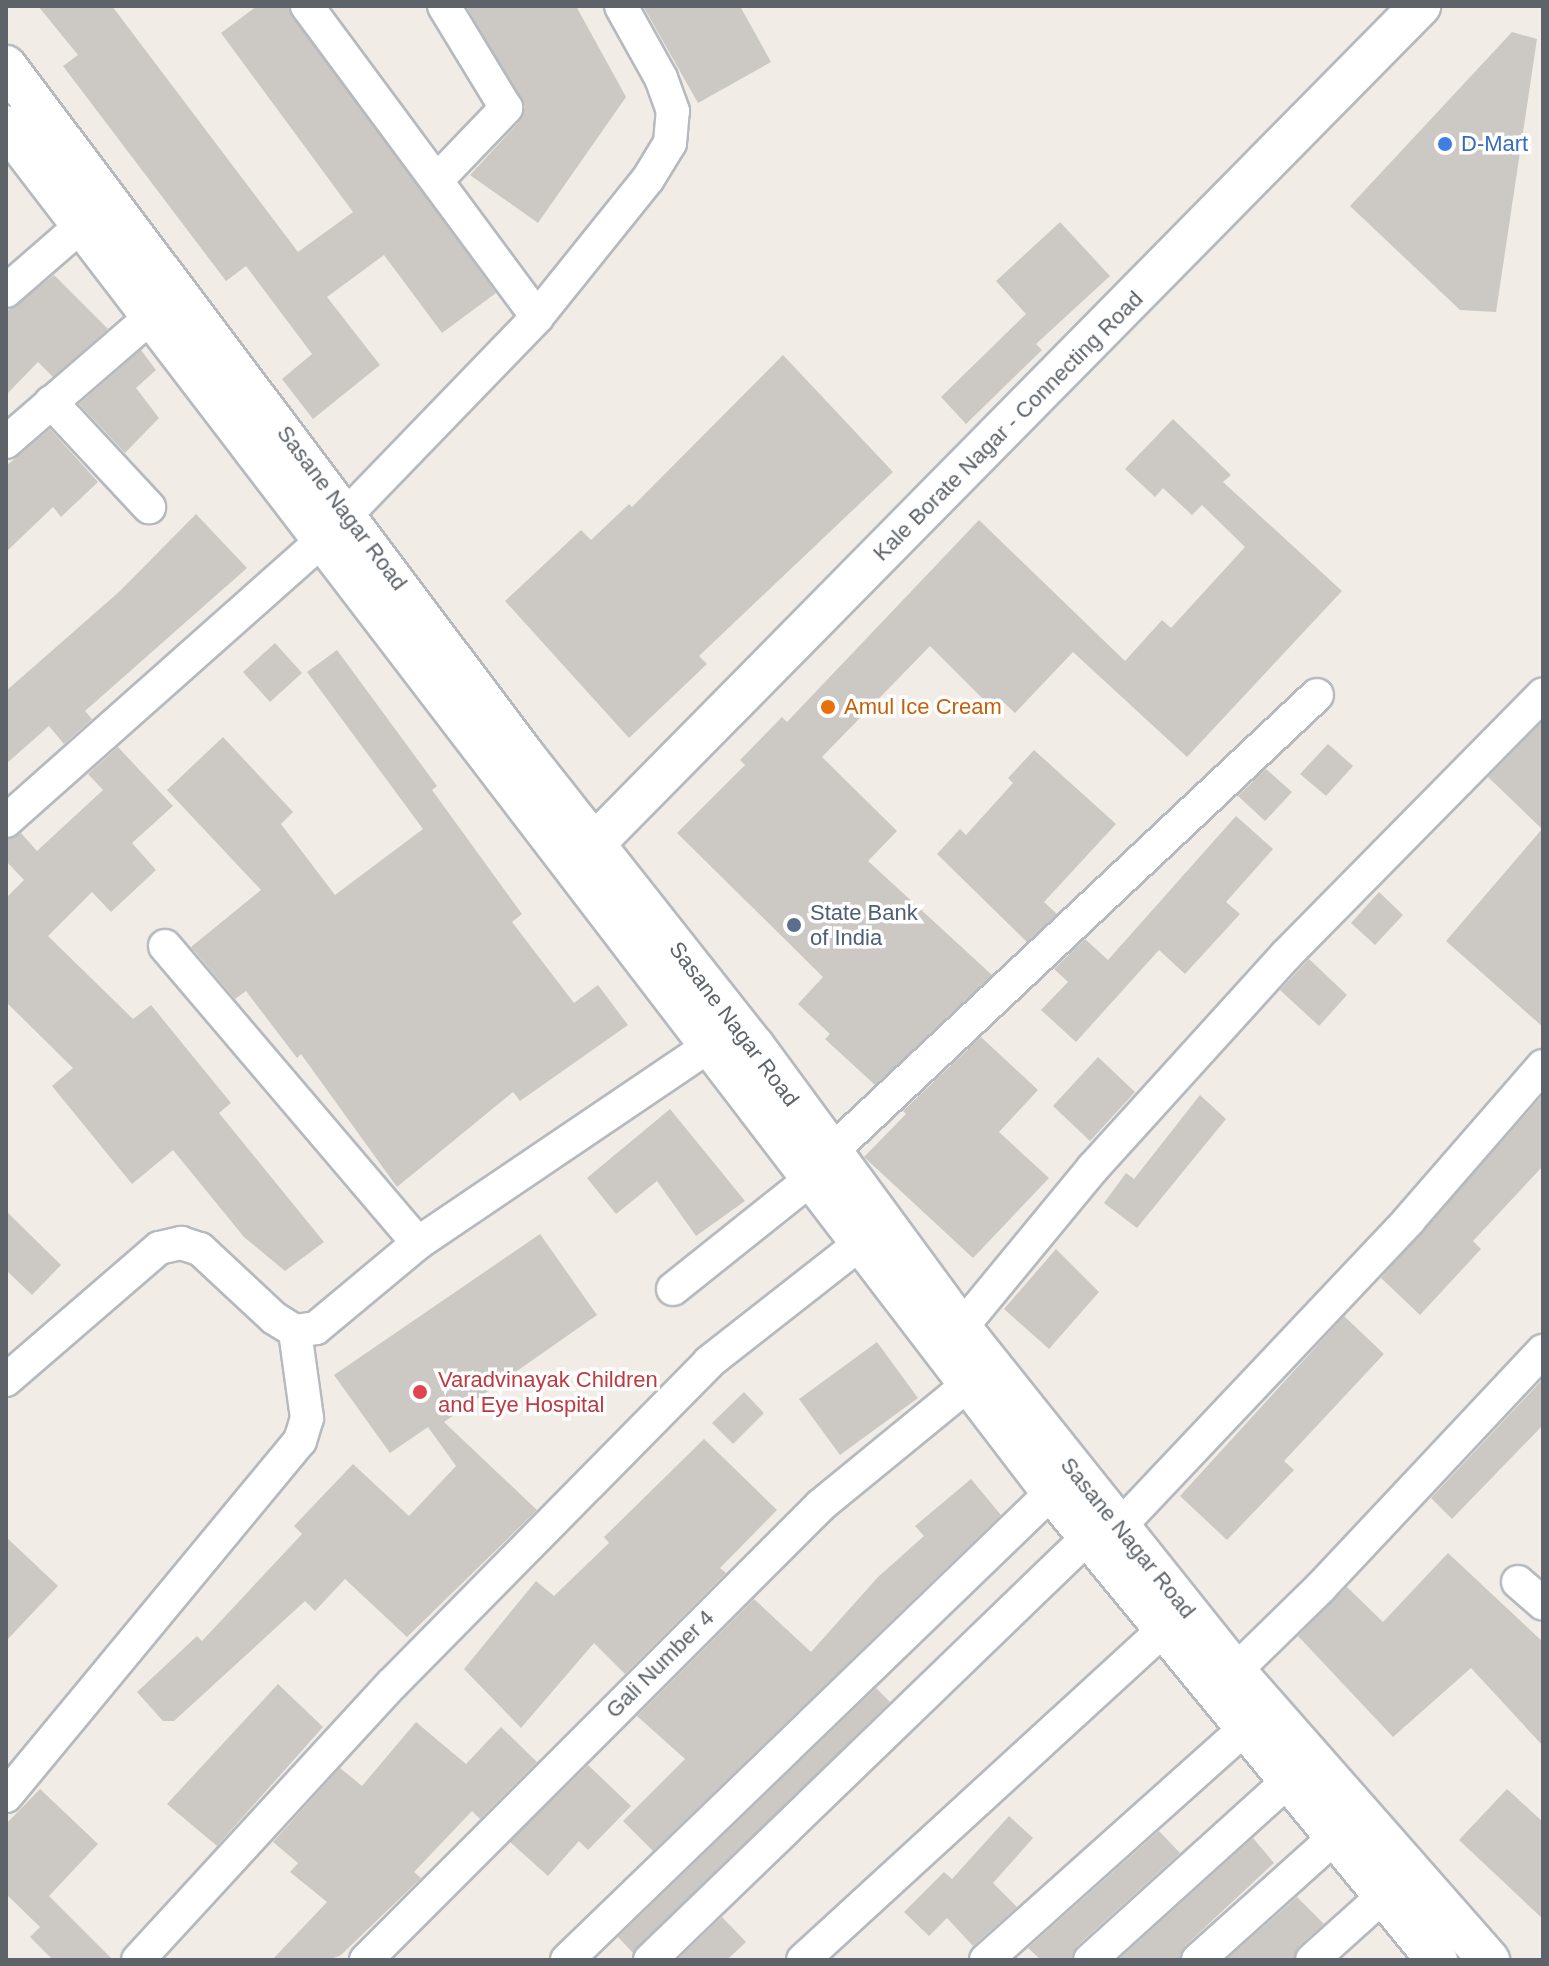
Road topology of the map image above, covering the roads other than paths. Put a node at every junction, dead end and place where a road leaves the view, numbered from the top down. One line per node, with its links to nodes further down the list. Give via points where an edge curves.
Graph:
1 (307, 6): 7 (street)
2 (444, 6): 7 (street, via 506,108)
3 (621, 6): 11 (street, via 673,111 670,143 648,179)
4 (1420, 6): 19 (street, Kale Borate Nagar - Connecting Road)
5 (6, 66): 15 (street, Sasane Nagar Road)
6 (6, 126): 8 (street, Sasane Nagar Road)
7 (437, 180): 11 (street)
8 (83, 224): 9 (street); 10 (street, Sasane Nagar Road)
9 (6, 291)
10 (153, 315): 12 (street); 15 (street, Sasane Nagar Road)
11 (537, 317): 15 (street)
12 (51, 402): 13 (street); 14 (street)
13 (6, 442)
14 (149, 507)
15 (334, 527): 18 (street); 19 (street, Sasane Nagar Road); 21 (street, Sasane Nagar Road)
16 (1543, 694): 27 (street, via 1286,955 1093,1168)
17 (1317, 695): 23 (street)
18 (6, 821)
19 (594, 844): 21 (street, Sasane Nagar Road)
20 (165, 946): 24 (street)
21 (724, 1036): 23 (street, Sasane Nagar Road); 24 (street)
22 (1543, 1066): 33 (street, via 1409,1220)
23 (821, 1165): 25 (street, Sasane Nagar Road); 26 (street); 27 (street, Sasane Nagar Road)
24 (418, 1243): 28 (street, via 316,1328)
25 (861, 1243): 31 (street, Sasane Nagar Road); 43 (street, via 709,1362 391,1685)
26 (673, 1289)
27 (961, 1328): 33 (street, Sasane Nagar Road)
28 (295, 1331): 30 (street, via 200,1249 181,1243 159,1248); 40 (street, via 307,1418 300,1441)
29 (1543, 1351): 37 (street)
30 (6, 1380)
31 (969, 1384): 32 (street, Sasane Nagar Road); 44 (street, Gali Number 4, via 821,1505)
32 (1052, 1492): 33 (street, Sasane Nagar Road); 45 (street)
33 (1102, 1538): 36 (street, Sasane Nagar Road); 37 (street, Sasane Nagar Road); 46 (street)
34 (1518, 1582): 35 (street)
35 (1543, 1604)
36 (1164, 1629): 38 (street, Sasane Nagar Road); 47 (street)
37 (1235, 1671): 53 (street, Sasane Nagar Road)
38 (1244, 1729): 39 (street, Sasane Nagar Road); 48 (street)
39 (1288, 1781): 41 (street, Sasane Nagar Road); 49 (street)
40 (6, 1796)
41 (1335, 1837): 42 (street, Sasane Nagar Road); 50 (street)
42 (1383, 1896): 51 (street); 52 (street, Sasane Nagar Road)
43 (138, 1960)
44 (366, 1960)
45 (567, 1960)
46 (650, 1960)
47 (803, 1960)
48 (986, 1960)
49 (1090, 1960)
50 (1198, 1960)
51 (1312, 1960)
52 (1437, 1960)
53 (1489, 1960)

